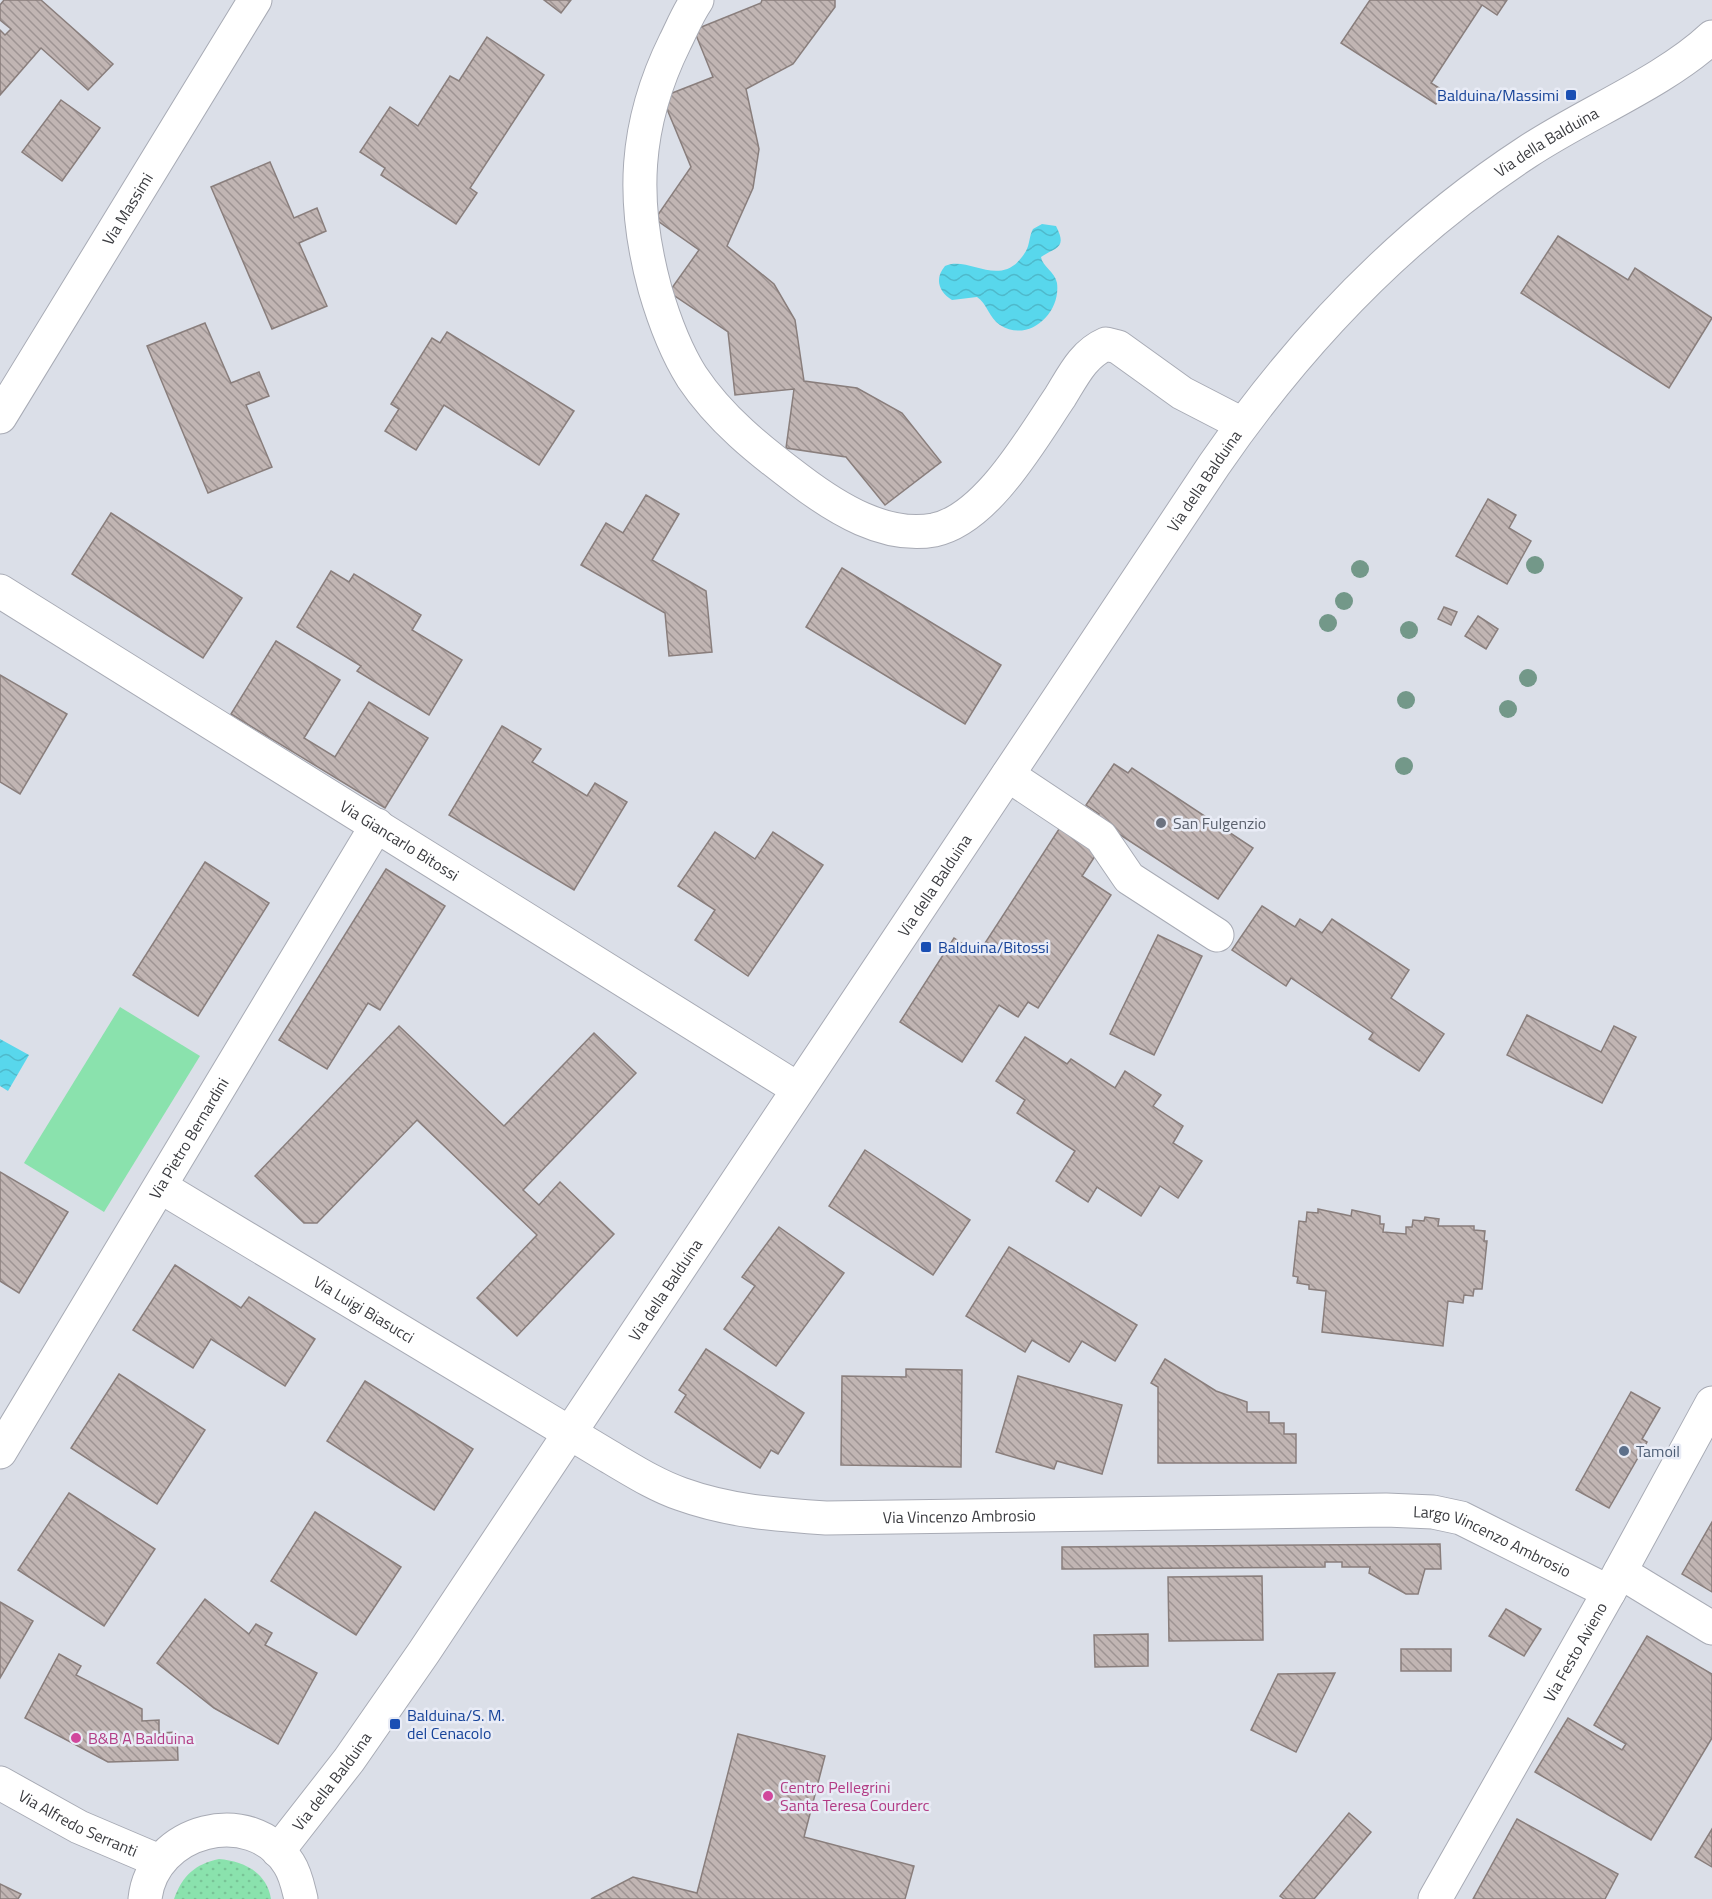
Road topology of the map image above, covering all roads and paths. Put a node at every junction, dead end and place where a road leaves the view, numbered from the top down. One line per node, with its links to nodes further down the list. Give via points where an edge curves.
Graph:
1 (255, 0): 4 (street, Via Massimi)
2 (697, 0): 5 (street, via 668,55 648,115 639,168 639,210 661,308 681,360 721,413 760,450 845,511 885,527 922,531 948,525 983,501 1038,429 1085,357 1106,344 1118,347 1182,393)
3 (1712, 37): 5 (street, Via della Balduina, via 1679,63 1504,167 1405,245 1305,348)
4 (0, 417)
5 (1242, 424): 7 (street, Via della Balduina)
6 (0, 591): 8 (street, Via Giancarlo Bitossi)
7 (1008, 775): 9 (street, via 1101,837 1129,878); 10 (street, Via della Balduina)
8 (377, 825): 10 (street, Via Giancarlo Bitossi); 11 (street, Via Pietro Bernardini)
9 (1217, 935)
10 (798, 1089): 13 (street, Via della Balduina)
11 (161, 1187): 13 (street, Via Luigi Biasucci); 14 (street, Via Pietro Bernardini)
12 (1712, 1403): 16 (street, Via Festo Avieno)
13 (568, 1432): 15 (street, Via Vincenzo Ambrosio, via 681,1494 744,1511 779,1515 826,1518); 19 (street, Via della Balduina, via 349,1761)
14 (0, 1452)
15 (1369, 1511): 16 (street, Largo Vincenzo Ambrosio, via 1419,1511 1461,1518)
16 (1614, 1582): 17 (street, Largo Vincenzo Ambrosio); 23 (street, Via Festo Avieno)
17 (1712, 1628)
18 (0, 1783): 20 (street, Via Alfredo Serranti, via 79,1827)
19 (279, 1851): 20 (street, via 252,1835 215,1829 191,1836); 22 (street, via 296,1878)
20 (159, 1861): 21 (street, via 146,1886)
21 (145, 1899)
22 (301, 1899)
23 (1435, 1899)

